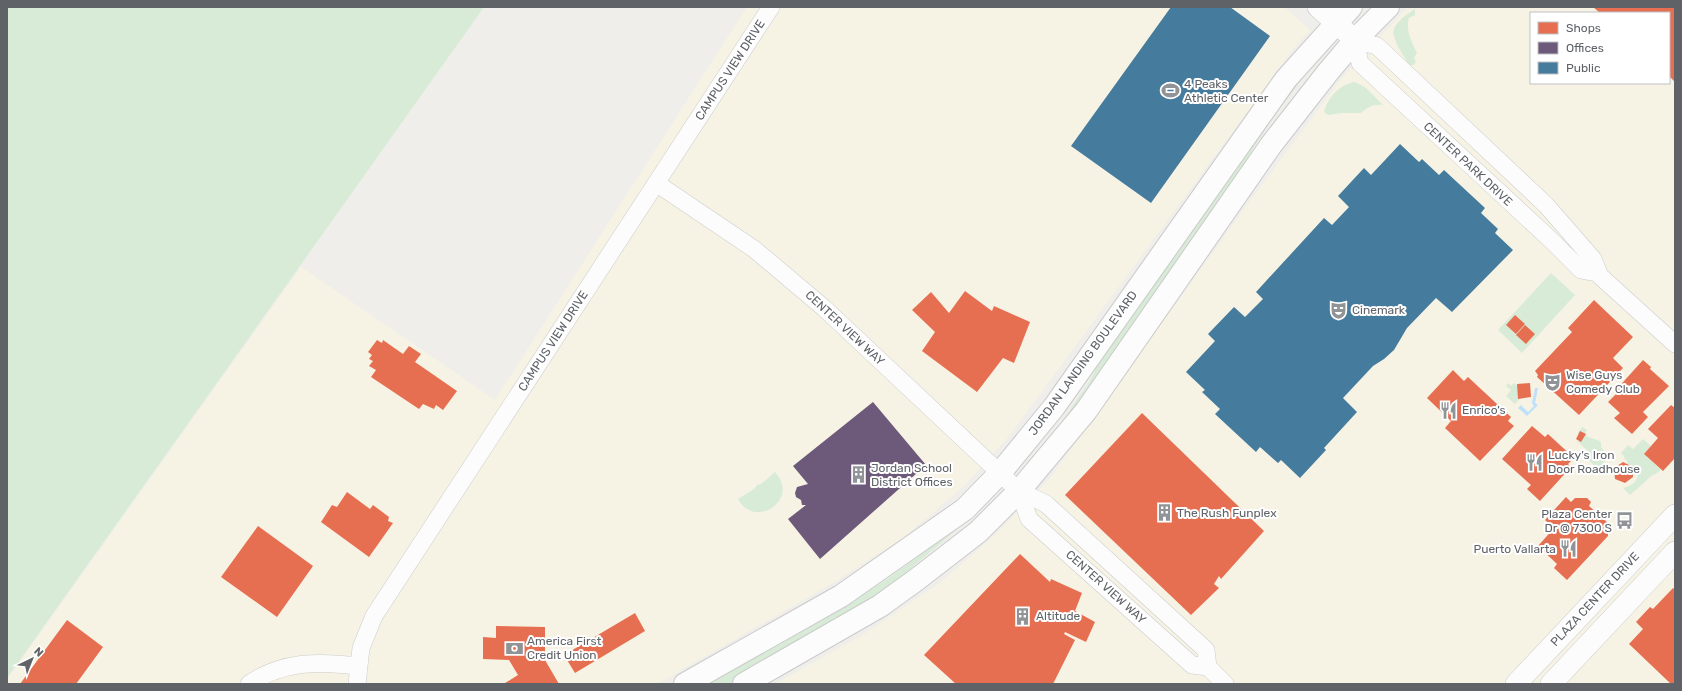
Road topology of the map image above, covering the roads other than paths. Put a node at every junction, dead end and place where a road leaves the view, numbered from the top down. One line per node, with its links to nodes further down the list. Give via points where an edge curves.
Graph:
1 (771, 7): 7 (street, CAMPUS VIEW DRIVE)
2 (1318, 7): 5 (street, CENTER PARK DRIVE)
3 (1351, 7): 5 (main road, JORDAN LANDING BOULEVARD)
4 (1388, 7): 6 (main road)
5 (1336, 22): 6 (street, CENTER PARK DRIVE); 10 (main road, JORDAN LANDING BOULEVARD, via 1286,80 1054,407)
6 (1355, 40): 8 (street, CENTER PARK DRIVE, via 1377,46 1546,205 1593,259); 8 (street, CENTER PARK DRIVE, via 1360,63 1581,270); 11 (main road, via 1271,145 1086,412)
7 (656, 183): 10 (street, CENTER VIEW WAY, via 754,249 824,308); 14 (street, CAMPUS VIEW DRIVE, via 374,616 364,637)
8 (1597, 273): 9 (street, CENTER PARK DRIVE)
9 (1675, 344)
10 (1000, 473): 11 (street, CENTER VIEW WAY); 18 (main road, JORDAN LANDING BOULEVARD, via 965,508 841,596)
11 (1019, 491): 15 (street, CENTER VIEW WAY, via 1046,504 1206,650); 15 (street, CENTER VIEW WAY, via 1029,519 1192,665); 19 (main road, via 978,532 880,606)
12 (1675, 514): 21 (street, PLAZA CENTER DRIVE)
13 (1675, 552): 22 (street)
14 (358, 666): 16 (street, via 302,663 278,669); 17 (street, CAMPUS VIEW DRIVE)
15 (1208, 668): 20 (street, CENTER VIEW WAY)
16 (249, 684)
17 (357, 684)
18 (685, 684)
19 (744, 684)
20 (1225, 684)
21 (1516, 684)
22 (1551, 684)

